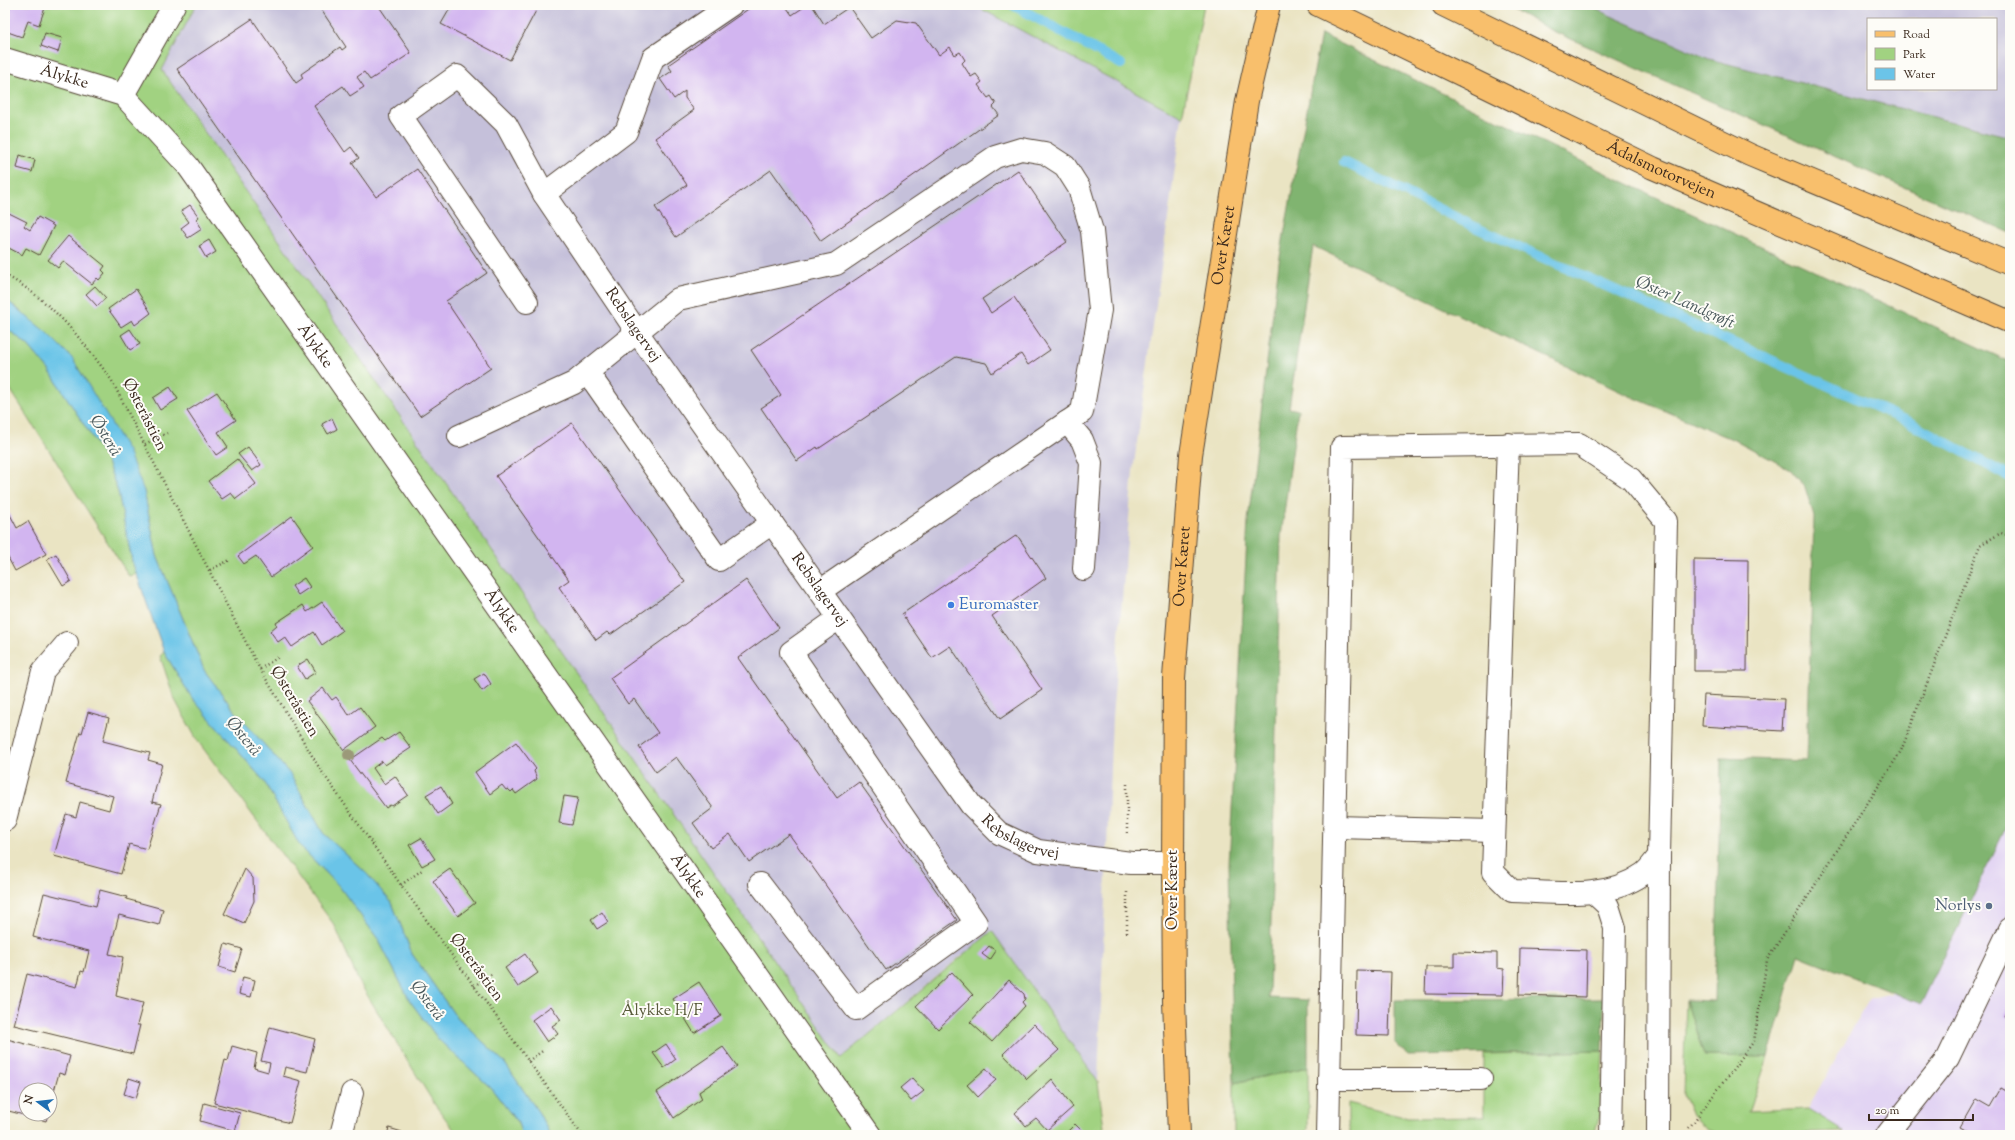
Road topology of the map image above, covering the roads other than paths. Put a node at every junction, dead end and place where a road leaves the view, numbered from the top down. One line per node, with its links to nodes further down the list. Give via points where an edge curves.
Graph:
1 (174, 5): 7 (street)
2 (731, 5): 8 (street, via 653,58 626,132)
3 (1269, 5): 26 (main road, Over Kæret, via 1247,101 1191,455 1174,678)
4 (1318, 5): 11 (main road, Ådalsmotorvejen, via 1653,168)
5 (1443, 5): 9 (main road, via 1750,155)
6 (5, 59): 7 (street, Ålykke)
7 (123, 95): 34 (street, Ålykke, via 188,166)
8 (544, 194): 10 (street, Rebslagervej, via 506,124 457,76 401,116); 12 (street, Rebslagervej)
9 (2010, 264)
10 (527, 302)
11 (2010, 322)
12 (637, 332): 13 (street); 14 (street, via 678,299 836,264 995,157 1021,149 1046,153 1065,166 1079,188 1092,231 1100,310 1082,412); 17 (street, Rebslagervej)
13 (588, 373): 15 (street, via 574,383); 17 (street, via 719,560)
14 (1067, 422): 18 (street, via 1082,440 1090,463); 19 (street)
15 (459, 436)
16 (1508, 444): 23 (street, via 1342,446); 24 (street); 25 (street, via 1579,444 1631,479 1666,521)
17 (772, 523): 19 (street, Rebslagervej)
18 (1084, 569)
19 (820, 591): 20 (street, Rebslagervej)
20 (839, 618): 26 (street, Rebslagervej, via 971,805 999,833 1038,851 1131,863); 27 (street, via 791,652 976,923 856,1009)
21 (67, 643): 22 (street, via 43,671)
22 (5, 820)
23 (1334, 827): 24 (street); 31 (street)
24 (1494, 831): 28 (street, via 1493,872 1512,891)
25 (1659, 856): 28 (street, via 1644,874 1621,886); 38 (street)
26 (1173, 863): 35 (main road, Over Kæret, via 1174,1001)
27 (760, 884)
28 (1594, 893): 37 (street, via 1608,906 1615,928)
29 (2010, 929): 39 (street, via 1948,1058)
30 (1481, 1078): 31 (street)
31 (1329, 1079): 36 (street)
32 (352, 1093): 33 (street)
33 (340, 1135)
34 (870, 1135)
35 (1179, 1135)
36 (1328, 1135)
37 (1611, 1135)
38 (1658, 1135)
39 (1887, 1135)

